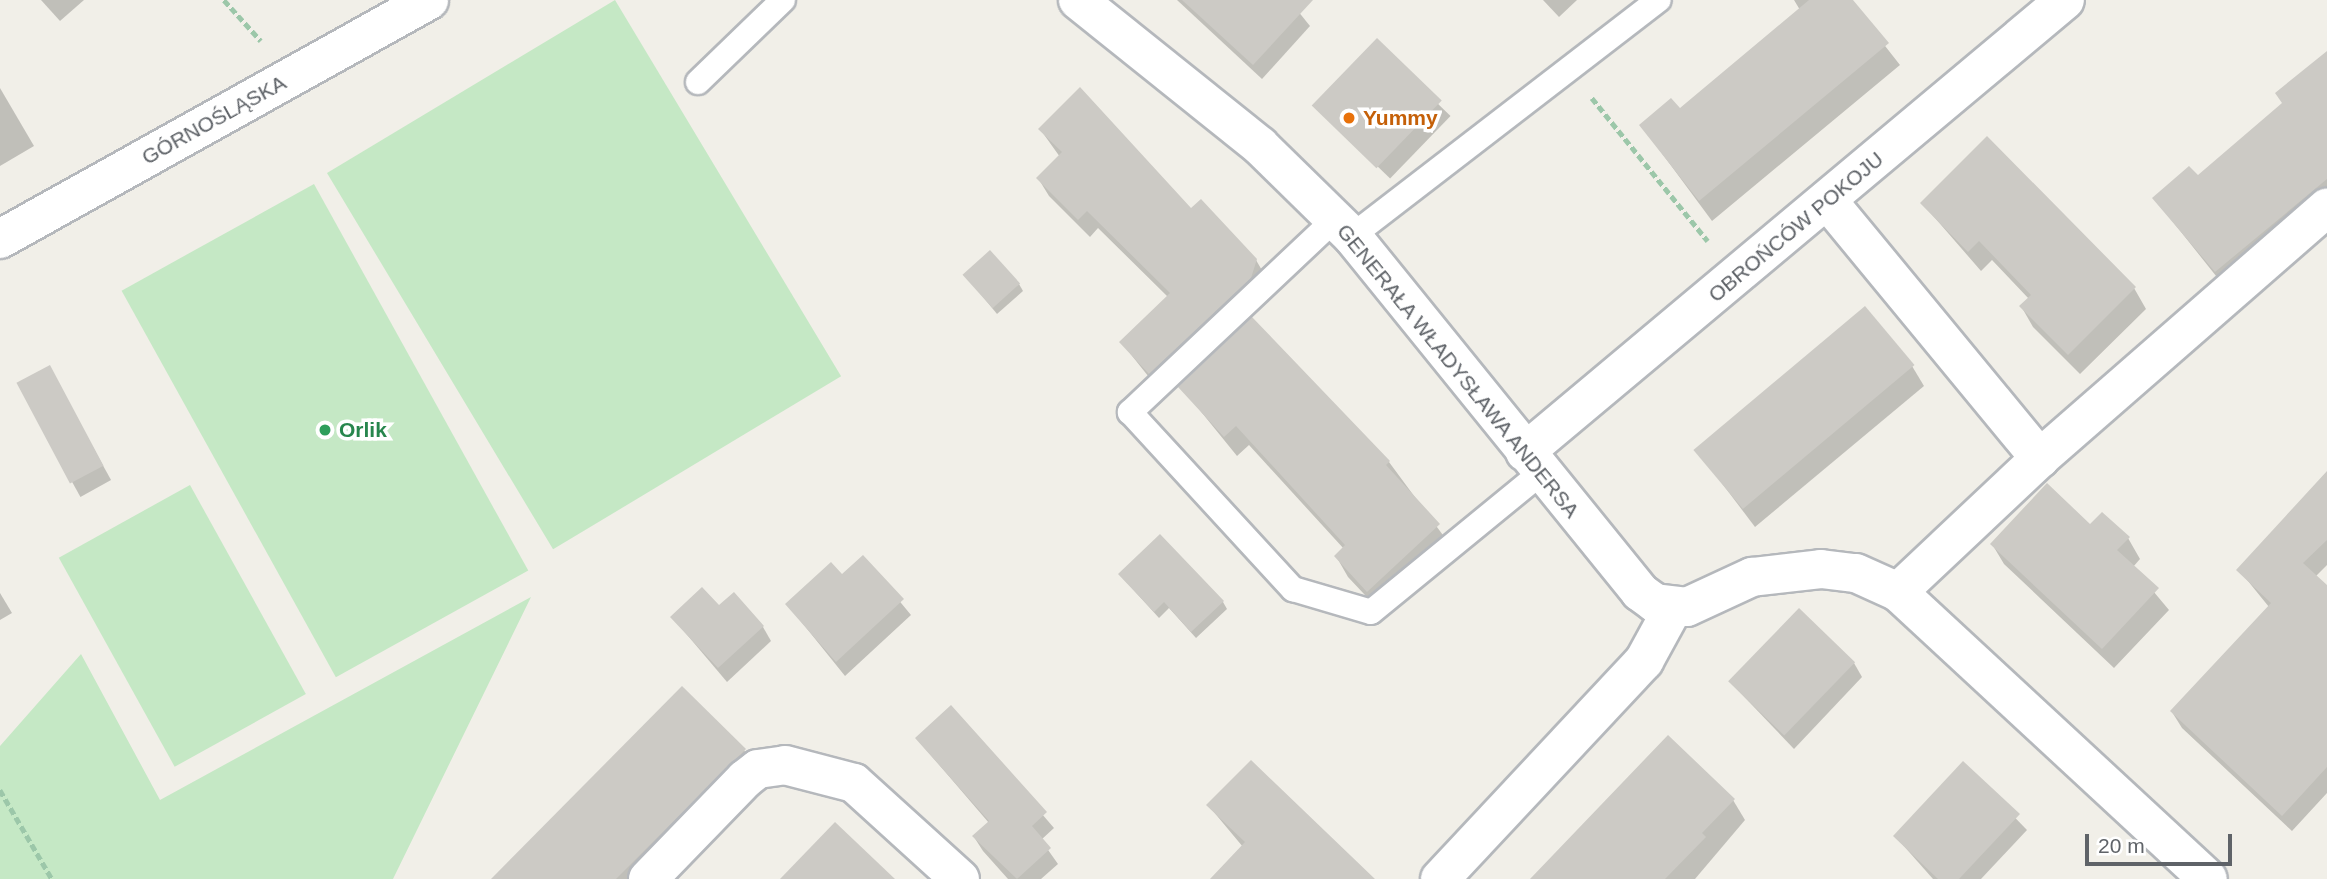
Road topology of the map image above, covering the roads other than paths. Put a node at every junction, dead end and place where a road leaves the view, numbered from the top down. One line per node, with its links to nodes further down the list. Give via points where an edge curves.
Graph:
1 (429, 0): 10 (street, GÓRNOŚLĄSKA)
2 (783, 0): 6 (lane)
3 (1078, 0): 9 (street, GENERAŁA WŁADYSŁAWA ANDERSA, via 1260,146)
4 (1659, 0): 9 (lane, via 1569,70)
5 (2065, 0): 7 (street, OBROŃCÓW POKOJU)
6 (698, 82)
7 (1827, 200): 11 (street); 12 (street, OBROŃCÓW POKOJU)
8 (2327, 208): 11 (street)
9 (1343, 228): 12 (street, GENERAŁA WŁADYSŁAWA ANDERSA); 12 (lane, via 1130,412 1293,589 1371,612)
10 (0, 239)
11 (2040, 458): 13 (street)
12 (1533, 462): 14 (street, GENERAŁA WŁADYSŁAWA ANDERSA, via 1624,578)
13 (1898, 592): 14 (street, via 1856,573 1782,572); 18 (street)
14 (1673, 608): 17 (street, via 1644,660)
15 (648, 879): 16 (street, via 745,779 758,769 785,765 854,783)
16 (960, 879)
17 (1440, 879)
18 (2208, 879)

